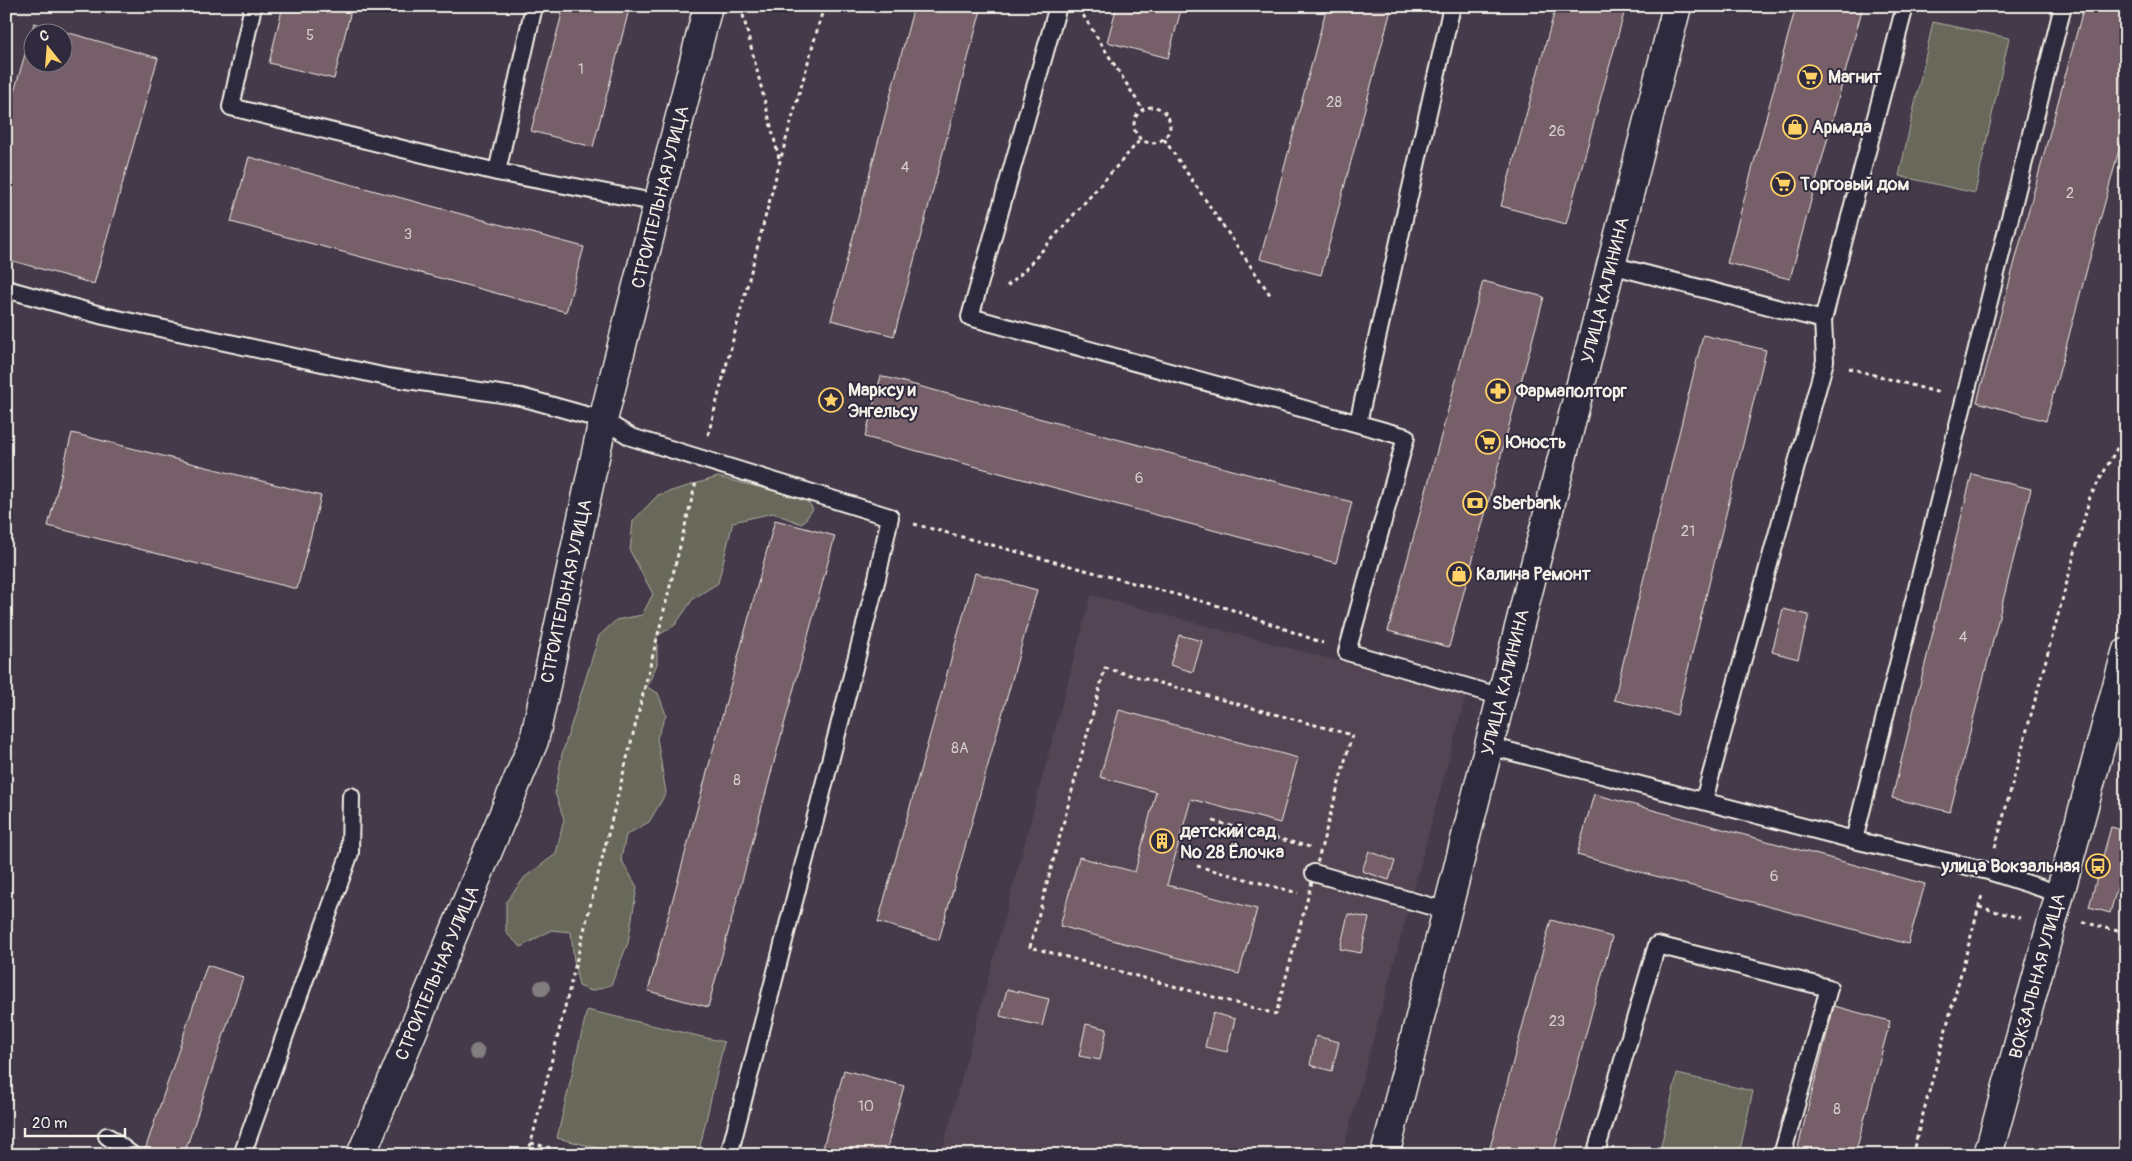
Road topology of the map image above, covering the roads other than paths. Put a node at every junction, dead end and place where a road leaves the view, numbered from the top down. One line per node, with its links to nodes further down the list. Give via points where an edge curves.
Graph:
1 (253, 6): 9 (lane, via 231,107)
2 (534, 6): 9 (lane)
3 (708, 6): 10 (street, СТРОИТЕЛЬНАЯ УЛИЦА)
4 (1058, 6): 15 (lane, via 970,317)
5 (1452, 6): 15 (lane)
6 (1677, 6): 11 (street, УЛИЦА КАЛИНИНА)
7 (1905, 6): 13 (lane)
8 (2063, 6): 21 (lane)
9 (497, 172): 10 (lane)
10 (659, 203): 14 (street, СТРОИТЕЛЬНАЯ УЛИЦА)
11 (1611, 265): 13 (lane); 17 (street, УЛИЦА КАЛИНИНА)
12 (6, 290): 14 (lane, via 104,316 387,377 521,397)
13 (1824, 320): 20 (lane, via 1825,361)
14 (603, 420): 28 (street, СТРОИТЕЛЬНАЯ УЛИЦА, via 534,741); 29 (lane, via 631,438 890,517)
15 (1358, 423): 17 (lane, via 1406,437 1347,652)
16 (2126, 653): 23 (street, ВОКЗАЛЬНАЯ УЛИЦА)
17 (1502, 697): 18 (street, УЛИЦА КАЛИНИНА)
18 (1489, 746): 20 (lane); 24 (street, УЛИЦА КАЛИНИНА)
19 (351, 796): 27 (lane, via 350,853)
20 (1704, 800): 21 (lane)
21 (1854, 840): 23 (lane, via 1988,871)
22 (1314, 873): 24 (lane)
23 (2060, 894): 33 (street, ВОКЗАЛЬНАЯ УЛИЦА)
24 (1447, 911): 30 (street, УЛИЦА КАЛИНИНА)
25 (107, 1136): 26 (lane)
26 (132, 1155)
27 (242, 1155)
28 (361, 1155)
29 (729, 1155)
30 (1385, 1155)
31 (1595, 1155): 32 (lane, via 1658,945 1830,988)
32 (1782, 1155)
33 (1988, 1155)

